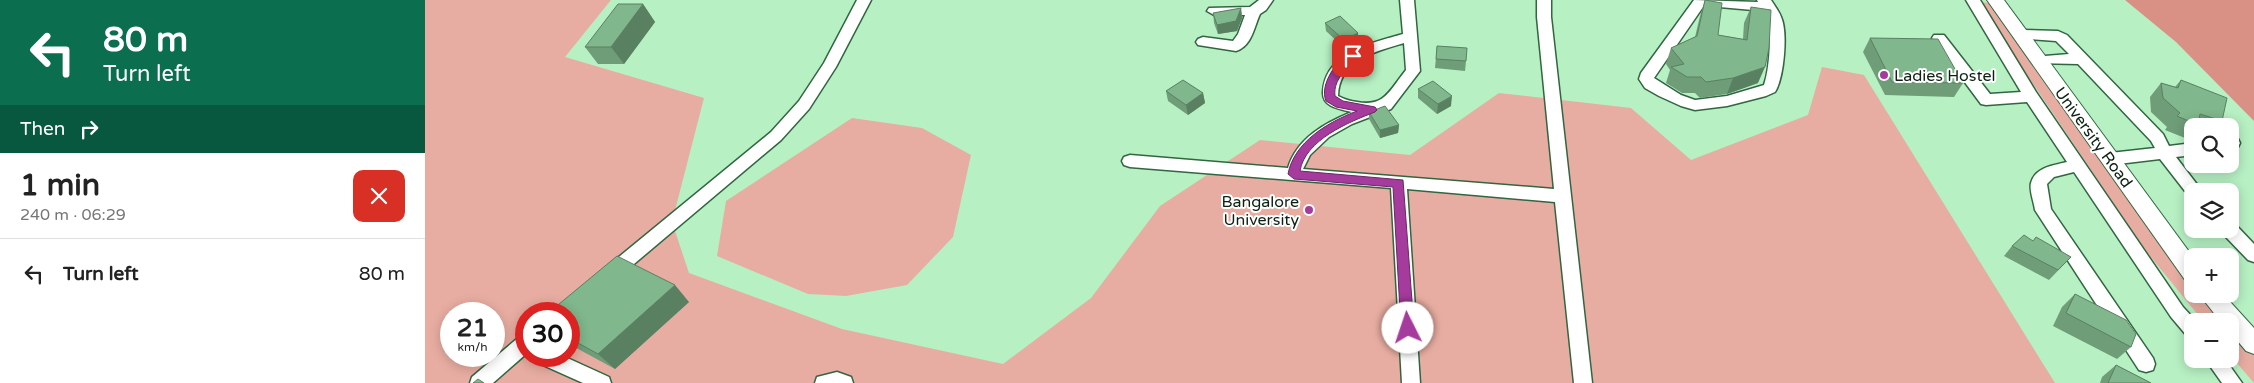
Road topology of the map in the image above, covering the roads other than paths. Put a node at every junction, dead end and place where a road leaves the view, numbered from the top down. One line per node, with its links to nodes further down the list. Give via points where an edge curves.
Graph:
1 (864, 0): 30 (street, via 831,64 804,105 776,136)
2 (1266, 0): 9 (street)
3 (1407, 0): 11 (street)
4 (1544, 0): 26 (street)
5 (1973, 0): 16 (street)
6 (1995, 0): 10 (main road, University Road)
7 (1766, 3): 7 (street, via 1776,26 1770,88 1708,106 1693,106 1649,84 1646,79 1648,73 1699,3)
8 (1214, 11): 9 (street)
9 (1254, 11): 13 (street, via 1248,30 1236,46)
10 (2020, 35): 14 (street, via 2058,36); 15 (main road, University Road)
11 (1411, 36): 17 (street, via 1413,71 1386,105); 17 (street, via 1353,56 1338,68 1329,90 1330,98 1340,104)
12 (1939, 38): 16 (street, via 1985,100)
13 (1203, 42)
14 (2082, 59): 15 (street); 19 (street, via 2158,138)
15 (2038, 60): 20 (main road, University Road)
16 (2031, 96): 22 (street)
17 (1371, 110): 23 (street, via 1343,120 1311,142 1296,162)
18 (2184, 151): 19 (street)
19 (2165, 154): 20 (street); 25 (street)
20 (2110, 159): 29 (main road, University Road)
21 (1130, 161): 23 (street)
22 (2078, 165): 32 (street); 35 (street, via 2049,172 2039,183 2043,210)
23 (1294, 174): 24 (street)
24 (1399, 183): 26 (street); 42 (street)
25 (2188, 183)
26 (1563, 196): 43 (street)
27 (2238, 238): 28 (street)
28 (2254, 255)
29 (2184, 262)
30 (599, 283)
31 (2219, 303): 33 (main road)
32 (2184, 320)
33 (2250, 335)
34 (515, 355): 38 (street)
35 (2146, 364)
36 (567, 367): 39 (street)
37 (2221, 368): 44 (street)
38 (479, 383)
39 (602, 383)
40 (824, 383): 41 (street, via 837,380)
41 (844, 383)
42 (1411, 383)
43 (1583, 383)
44 (2233, 383)

